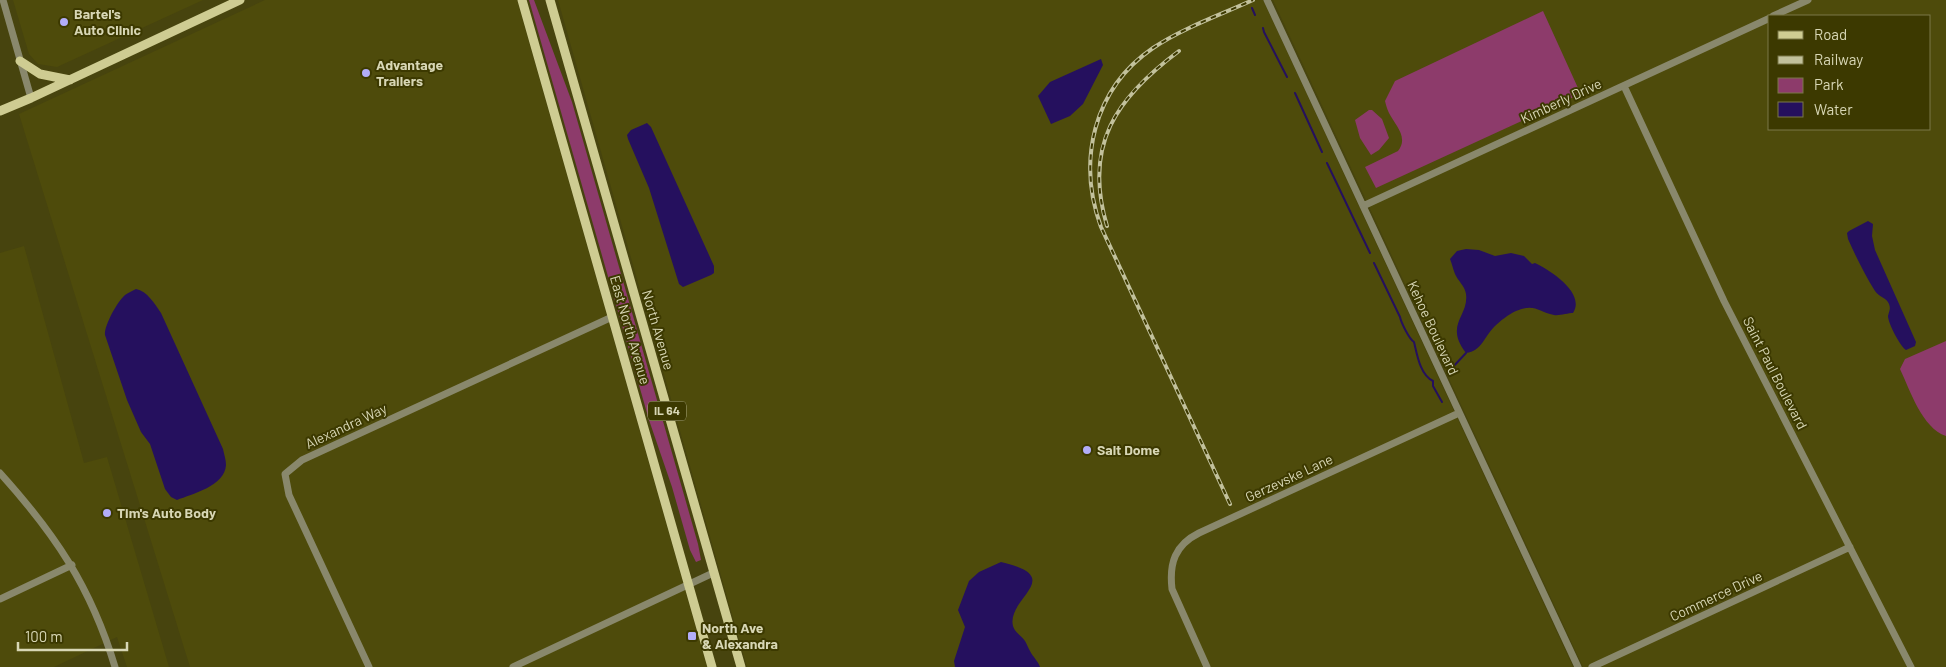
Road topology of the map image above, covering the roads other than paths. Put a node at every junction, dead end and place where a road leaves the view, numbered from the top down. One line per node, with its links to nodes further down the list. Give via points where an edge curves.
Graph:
1 (3, 0): 9 (street)
2 (240, 0): 10 (main road)
3 (522, 0): 15 (main road, East North Avenue / IL 64)
4 (550, 0): 20 (main road, North Avenue / IL 64)
5 (1267, 0): 14 (street, Kehoe Boulevard)
6 (1808, 0): 7 (street, Kimberly Drive)
7 (1775, 15)
8 (1768, 18): 11 (street, Kimberly Drive)
9 (20, 61): 10 (main road, via 40,74); 12 (street)
10 (71, 80): 12 (main road)
11 (1624, 86): 14 (street, Kimberly Drive); 18 (street, Saint Paul Boulevard, via 1724,301)
12 (31, 98): 13 (main road)
13 (0, 111)
14 (1363, 206): 16 (street, Kehoe Boulevard)
15 (612, 317): 21 (main road, East North Avenue / IL 64); 24 (street, Alexandra Way, via 302,460 285,474 289,495)
16 (1459, 413): 28 (street, Gerzevske Lane, via 1192,536 1175,554 1171,578 1174,597); 29 (street, Kehoe Boulevard)
17 (0, 473): 19 (street, via 44,525)
18 (1850, 547): 30 (street, Commerce Drive); 31 (street, Saint Paul Boulevard)
19 (72, 565): 22 (street); 23 (street, via 97,614)
20 (713, 573): 21 (street); 27 (main road, North Avenue / IL 64)
21 (688, 584): 25 (street); 26 (main road, East North Avenue / IL 64)
22 (0, 599)
23 (115, 667)
24 (369, 667)
25 (512, 667)
26 (712, 667)
27 (741, 667)
28 (1207, 667)
29 (1578, 667)
30 (1592, 667)
31 (1911, 667)

